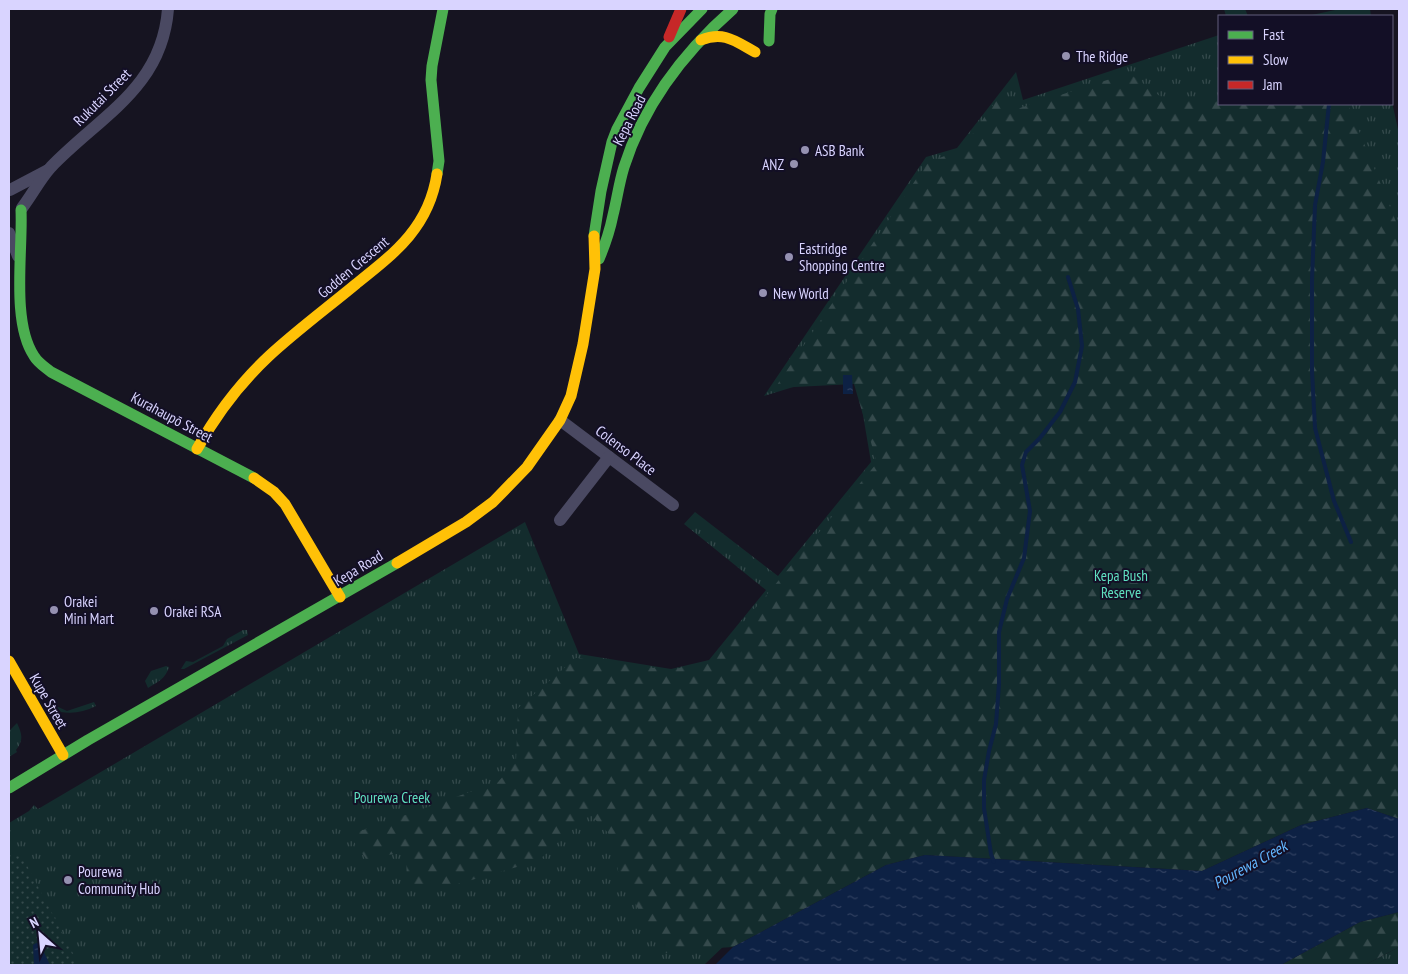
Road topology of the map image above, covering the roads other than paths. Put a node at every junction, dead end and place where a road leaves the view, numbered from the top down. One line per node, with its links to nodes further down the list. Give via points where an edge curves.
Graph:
1 (168, 9): 11 (street, Rukutai Street, via 167,27 148,73 130,96)
2 (443, 9): 19 (main road, Godden Crescent, via 431,80 438,170 432,196 416,228 398,250 253,372 214,419)
3 (681, 9): 9 (main road)
4 (702, 9): 9 (main road, Kepa Road)
5 (772, 9): 8 (main road)
6 (729, 10): 7 (main road, Kepa Road)
7 (699, 41): 10 (main road, via 710,36 727,36); 17 (main road, Kepa Road, via 660,92 632,144 608,234)
8 (769, 41)
9 (665, 47): 17 (main road, Kepa Road, via 638,88 612,142 594,232)
10 (755, 52)
11 (50, 168): 12 (street, Rukutai Street); 13 (street, Rukutai Street)
12 (9, 190): 13 (street, via 16,191 21,197)
13 (22, 209): 14 (street); 16 (main road, Kurahaupō Street)
14 (9, 217)
15 (9, 233): 16 (street, Kurahaupō Street)
16 (20, 261): 19 (main road, Kurahaupō Street, via 22,319 32,354 38,361 51,372)
17 (595, 269): 18 (main road, Kepa Road, via 583,344 570,396)
18 (560, 420): 20 (street, Colenso Place); 23 (main road, Kepa Road, via 527,467 486,508)
19 (197, 449): 23 (main road, Kurahaupō Street, via 254,478 280,498)
20 (609, 457): 21 (street, Colenso Place); 22 (street)
21 (672, 506)
22 (560, 520)
23 (340, 597): 25 (main road, Kepa Road)
24 (9, 661): 25 (main road, Kupe Street)
25 (62, 755): 26 (main road, Kepa Road)
26 (9, 788)

